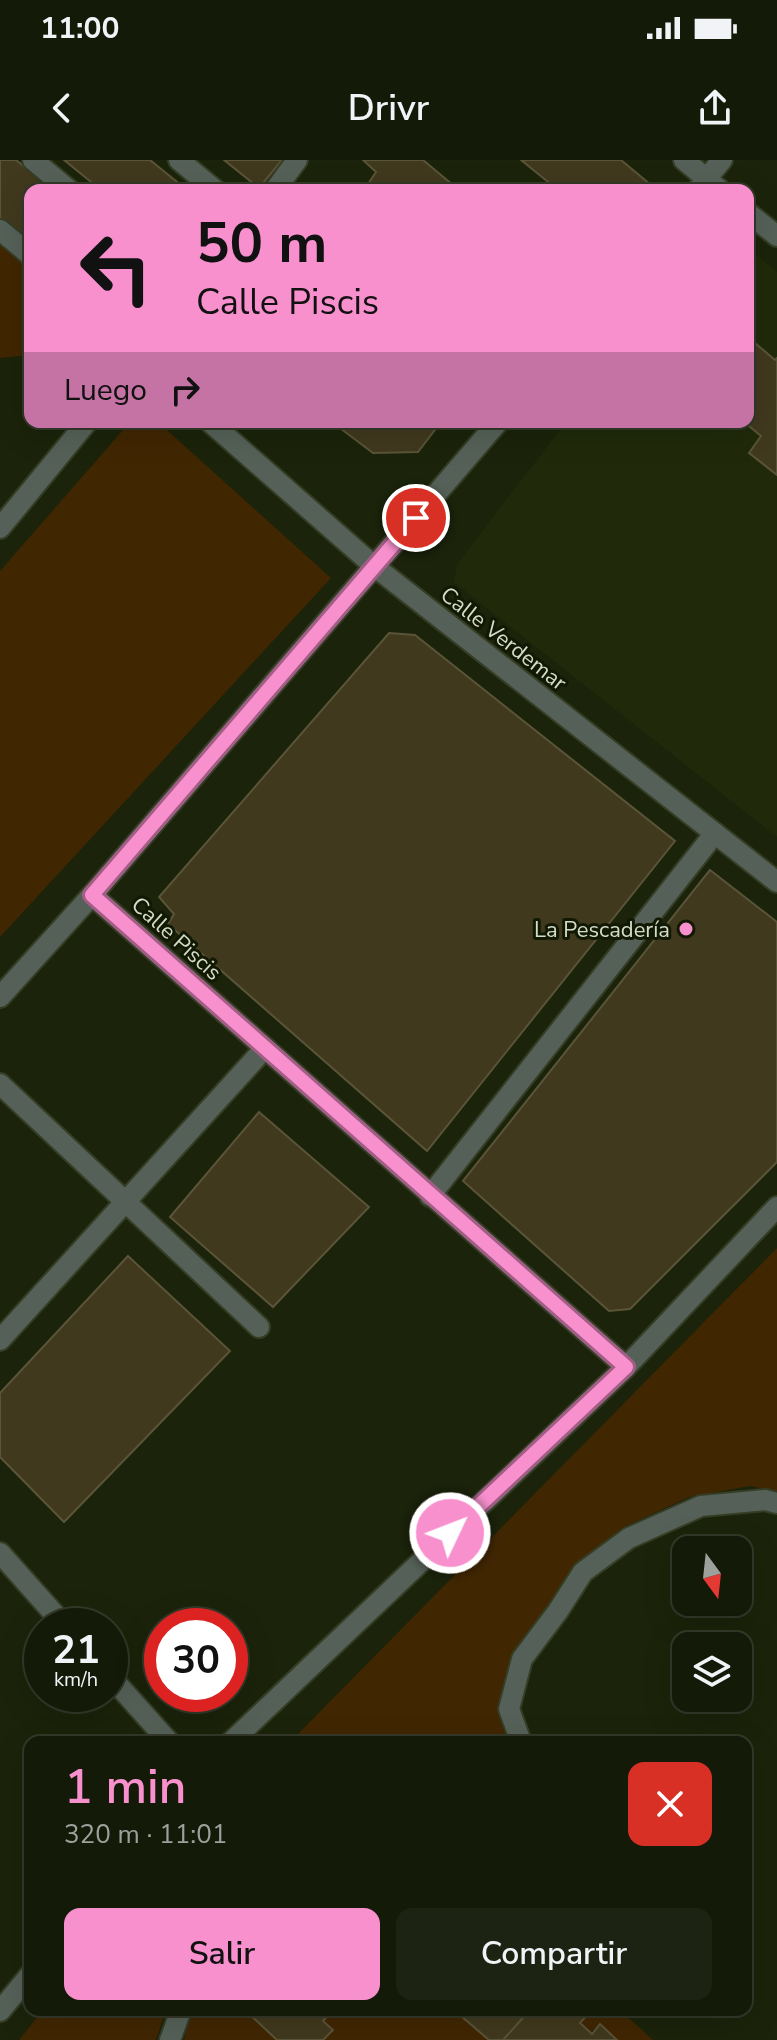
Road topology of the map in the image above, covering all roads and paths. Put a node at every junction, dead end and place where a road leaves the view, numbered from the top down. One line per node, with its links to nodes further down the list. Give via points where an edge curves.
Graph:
1 (33, 160): 6 (street)
2 (179, 160): 7 (street)
3 (297, 160): 8 (street)
4 (684, 160): 9 (street)
5 (722, 160): 10 (street)
6 (62, 184)
7 (208, 184)
8 (279, 184)
9 (706, 184)
10 (709, 184)
11 (754, 218): 13 (street)
12 (0, 230): 14 (street)
13 (777, 236)
14 (24, 250)
15 (82, 428): 18 (street)
16 (217, 428): 19 (street, Calle Verdemar)
17 (493, 428): 19 (street)
18 (0, 528)
19 (374, 566): 20 (street, Calle Verdemar); 22 (street)
20 (715, 833): 21 (street, Calle Verdemar); 26 (street)
21 (777, 882)
22 (92, 895): 23 (street); 24 (street, Calle Piscis)
23 (0, 997)
24 (265, 1048): 26 (street, Calle Piscis); 27 (street)
25 (0, 1084): 27 (street)
26 (430, 1196): 31 (street, Calle Piscis)
27 (125, 1202): 29 (street); 30 (street)
28 (777, 1207): 31 (street)
29 (259, 1327)
30 (0, 1340)
31 (626, 1367): 37 (street)
32 (777, 1503): 38 (street, via 701,1506 629,1538 583,1572 522,1659 509,1709)
33 (0, 1553): 34 (street)
34 (49, 1608)
35 (128, 1696): 36 (street)
36 (164, 1736)
37 (237, 1736)
38 (519, 1736)
39 (24, 1982): 40 (street)
40 (0, 2011)
41 (179, 2016): 42 (street)
42 (170, 2040)

